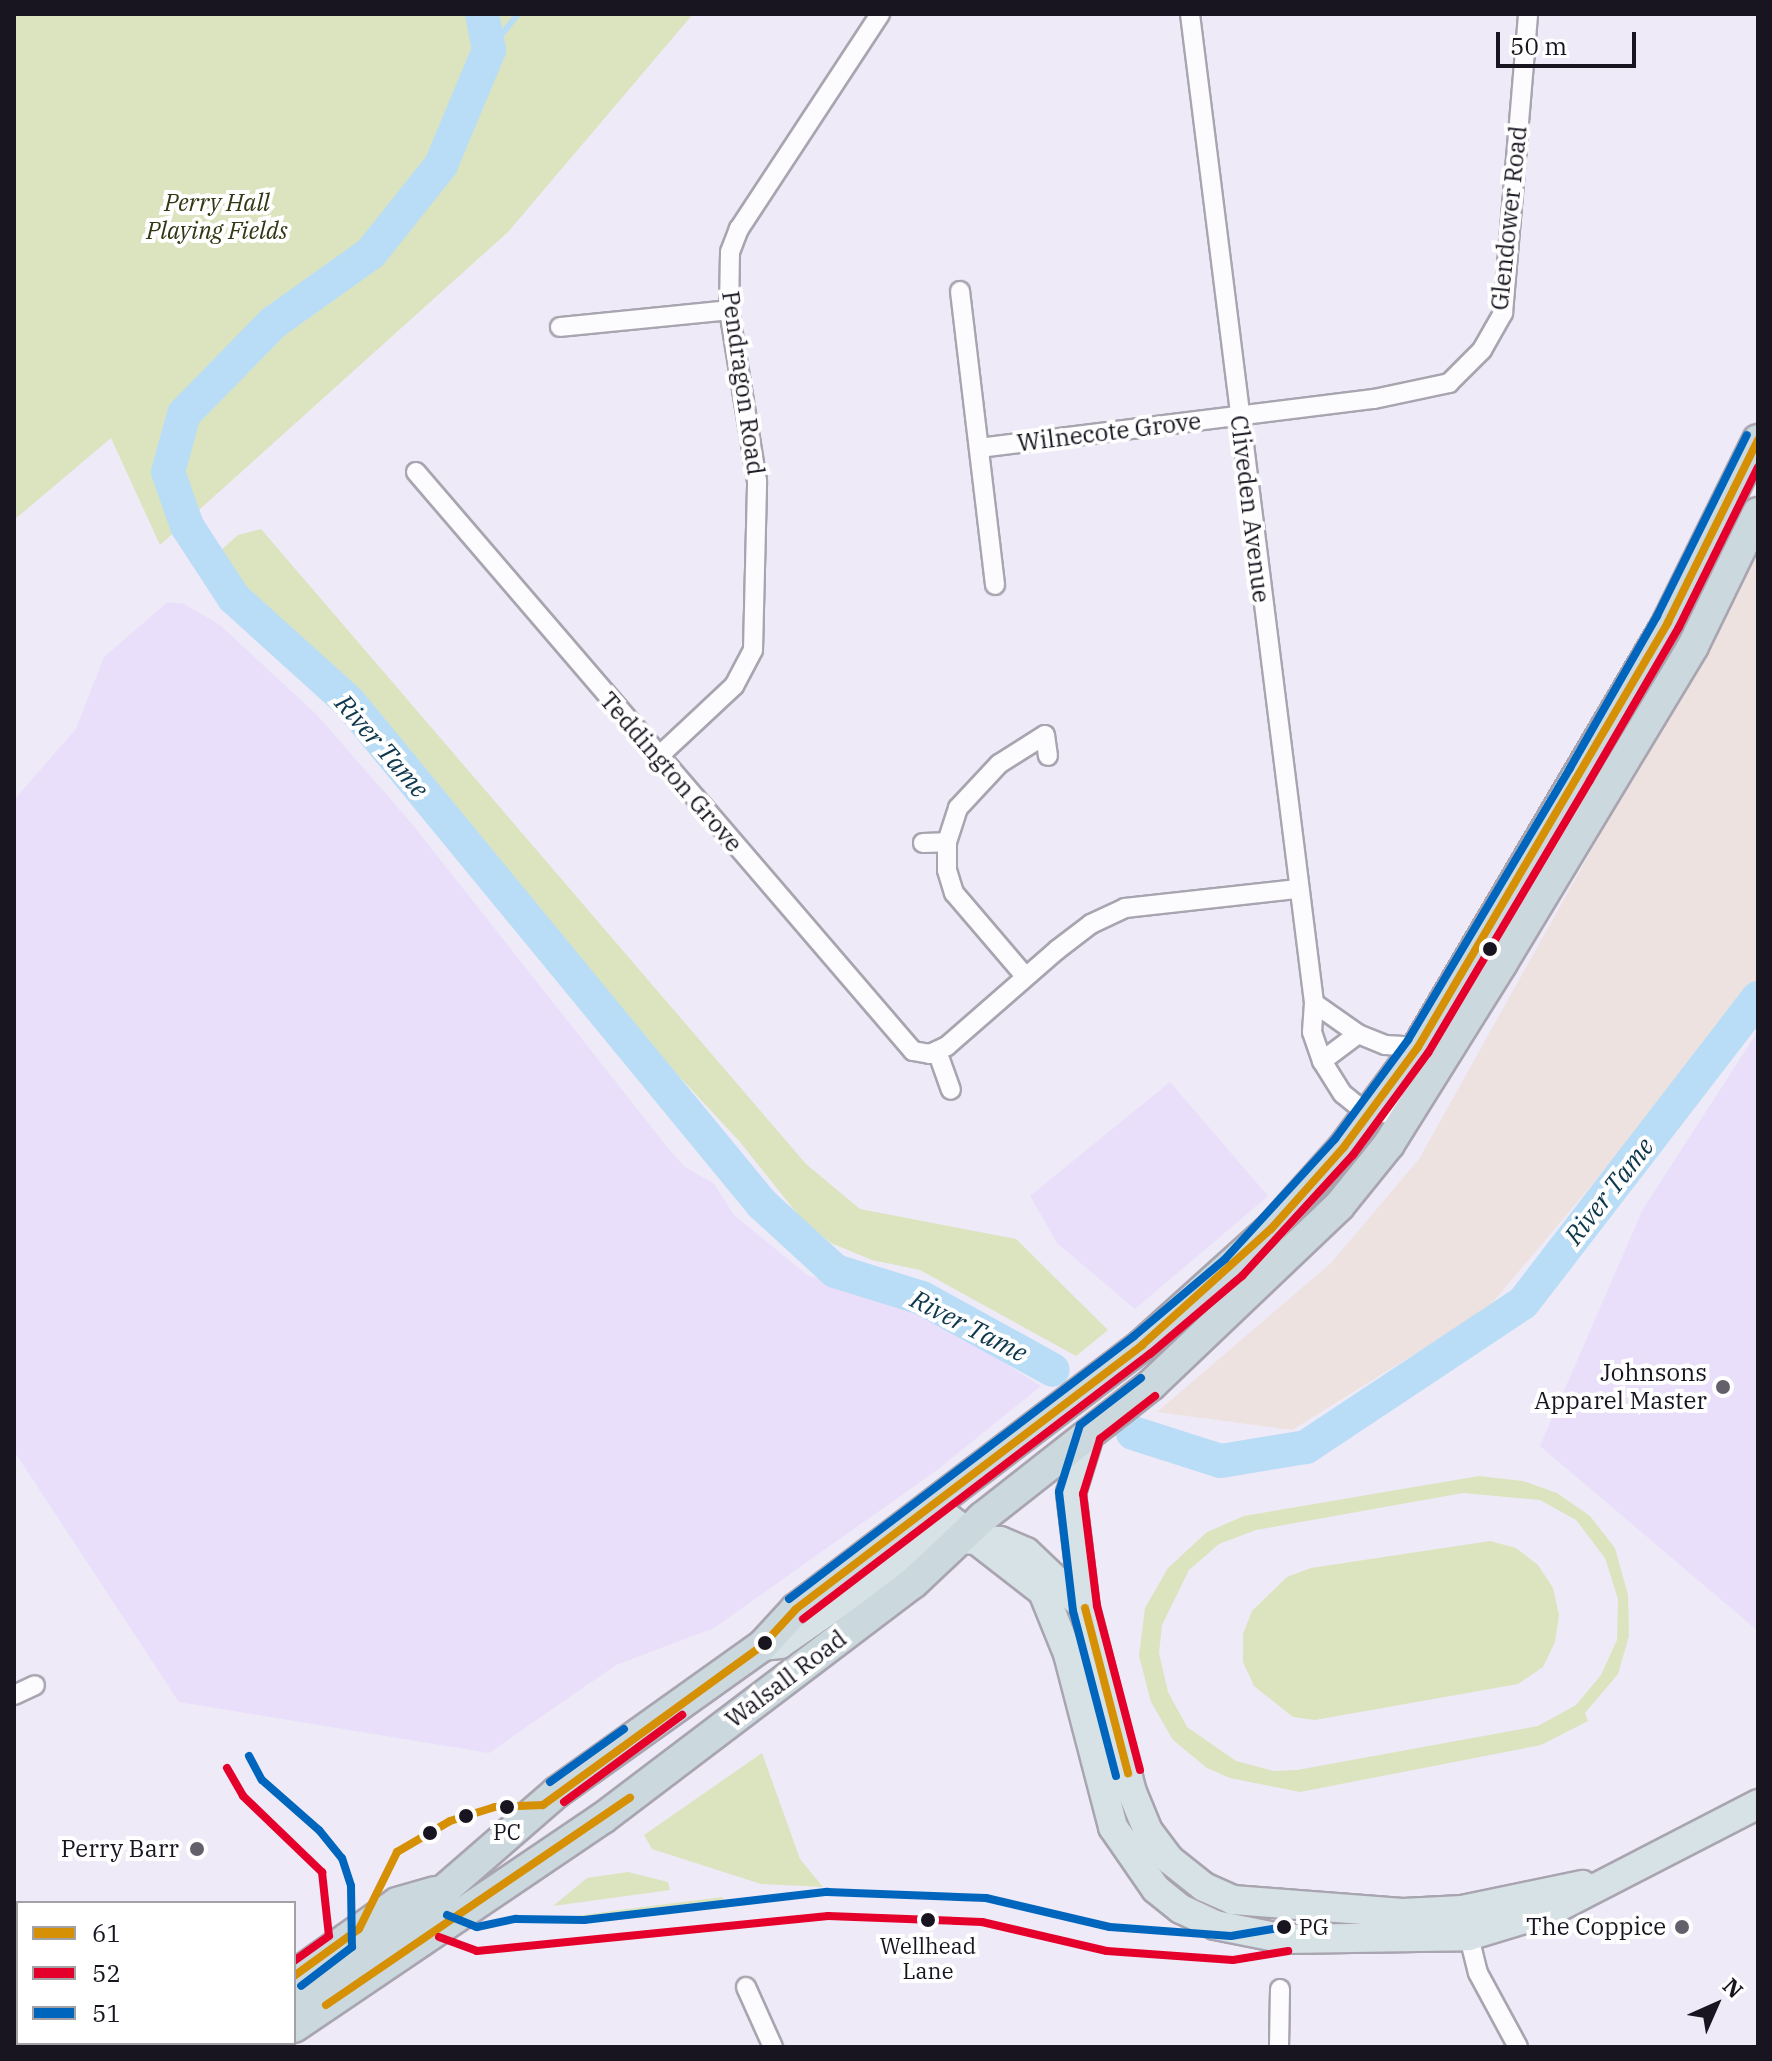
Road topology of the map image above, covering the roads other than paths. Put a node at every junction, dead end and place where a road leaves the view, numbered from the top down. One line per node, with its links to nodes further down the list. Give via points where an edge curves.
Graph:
1 (880, 14): 5 (street, Pendragon Road, via 739,229 729,255)
2 (1190, 14): 7 (street, Cliveden Avenue)
3 (1528, 14): 7 (street, Glendower Road, via 1503,313 1482,350 1449,383 1429,389)
4 (960, 291): 9 (street)
5 (729, 310): 6 (street); 14 (street, Pendragon Road, via 757,481 753,650 734,686)
6 (560, 327)
7 (1239, 416): 9 (street, Wilnecote Grove); 17 (street, Cliveden Avenue)
8 (1758, 440): 22 (highway, Walsall Road, via 1668,622)
9 (979, 448): 12 (street)
10 (416, 472): 14 (street, Teddington Grove)
11 (1758, 513): 18 (highway, Walsall Road, via 1693,646)
12 (995, 585)
13 (1048, 756): 15 (street, via 1045,735 999,764 958,808)
14 (658, 757): 23 (street, Teddington Grove, via 893,1031 913,1051)
15 (947, 842): 16 (street); 19 (street, via 954,893)
16 (923, 843)
17 (1298, 889): 19 (street, via 1125,908 1091,924); 20 (street, Cliveden Avenue)
18 (1502, 963): 26 (street, Walsall Road, via 1391,1113); 27 (highway, Walsall Road, via 1389,1144 1339,1206 1198,1343)
19 (1025, 976): 23 (street)
20 (1314, 1003): 21 (street); 24 (street, Cliveden Avenue, via 1312,1032)
21 (1358, 1034): 22 (street, via 1385,1045); 24 (street)
22 (1418, 1047): 26 (highway, Walsall Road)
23 (937, 1051): 25 (street)
24 (1322, 1061): 26 (street, Cliveden Avenue, via 1343,1094)
25 (951, 1090)
26 (1369, 1114): 28 (highway, Walsall Road, via 1233,1268)
27 (1090, 1432): 29 (highway, Walsall Road); 30 (main road, via 1071,1493)
28 (934, 1507): 29 (main road); 31 (highway, Walsall Road, via 796,1609)
29 (972, 1541): 30 (main road, via 1000,1541 1026,1552); 31 (main road, Walsall Road, via 932,1538 780,1644); 36 (main road, via 1029,1578 1055,1612 1113,1827 1147,1879 1181,1909 1215,1925 1286,1939); 37 (highway, Walsall Road, via 603,1818)
30 (1085, 1608): 36 (main road, via 1132,1792 1148,1831 1170,1860 1204,1887 1233,1900)
31 (762, 1646): 35 (highway, Walsall Road, via 557,1792)
32 (35, 1685): 33 (street)
33 (14, 1695)
34 (1758, 1804): 36 (main road, via 1537,1918)
35 (439, 1890): 38 (highway, via 397,1903); 41 (highway, via 412,1918)
36 (1465, 1923): 46 (street, via 1478,1973)
37 (436, 1929): 42 (highway, Walsall Road); 43 (highway, via 423,1957)
38 (296, 1975)
39 (746, 1987): 44 (street)
40 (1280, 1989): 45 (street)
41 (296, 2002)
42 (296, 2026)
43 (298, 2047)
44 (773, 2047)
45 (1279, 2047)
46 (1518, 2047)

